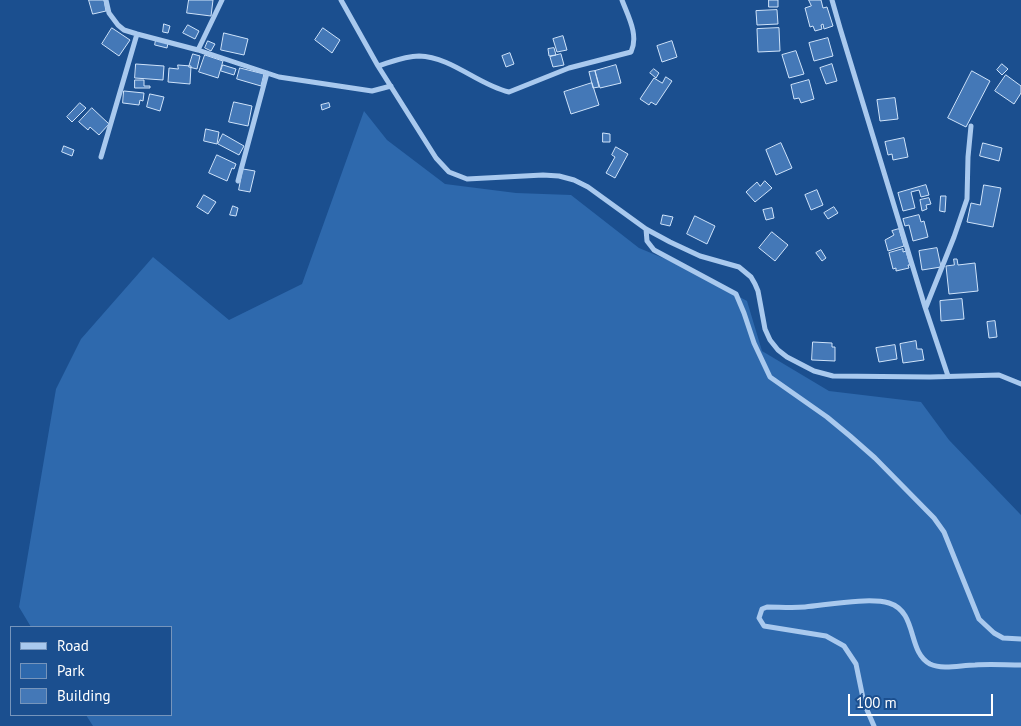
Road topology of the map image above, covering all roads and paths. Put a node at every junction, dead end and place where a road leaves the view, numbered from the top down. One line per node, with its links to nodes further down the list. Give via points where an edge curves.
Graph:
1 (106, 0): 6 (street, via 109,13 118,25)
2 (222, 0): 7 (street)
3 (341, 0): 8 (street)
4 (622, 0): 8 (street, via 634,36 631,52 569,68 509,92 498,90 443,62 420,56)
5 (832, 0): 15 (street)
6 (136, 34): 7 (street); 12 (street)
7 (198, 50): 9 (street)
8 (378, 66): 10 (street)
9 (267, 72): 10 (street, via 279,77 372,91); 13 (street)
10 (391, 86): 14 (street, via 441,166 449,172 467,178 543,175 574,180)
11 (971, 126): 15 (street, via 967,199)
12 (101, 157)
13 (238, 181)
14 (646, 229): 16 (street, via 700,256 746,272 758,291 770,340 787,357 814,371 833,376); 18 (street, via 654,250 736,294 770,377 827,417 876,458 934,518 944,532 979,619 1003,638)
15 (925, 307): 16 (street)
16 (948, 376): 17 (street, via 998,375)
17 (1021, 384)
18 (1021, 639)
19 (1021, 666): 20 (street, via 977,664 941,667 930,664 918,651 906,616 889,603 850,602 762,609 759,618 764,626 826,636 844,646 856,664 864,703)
20 (874, 726)

